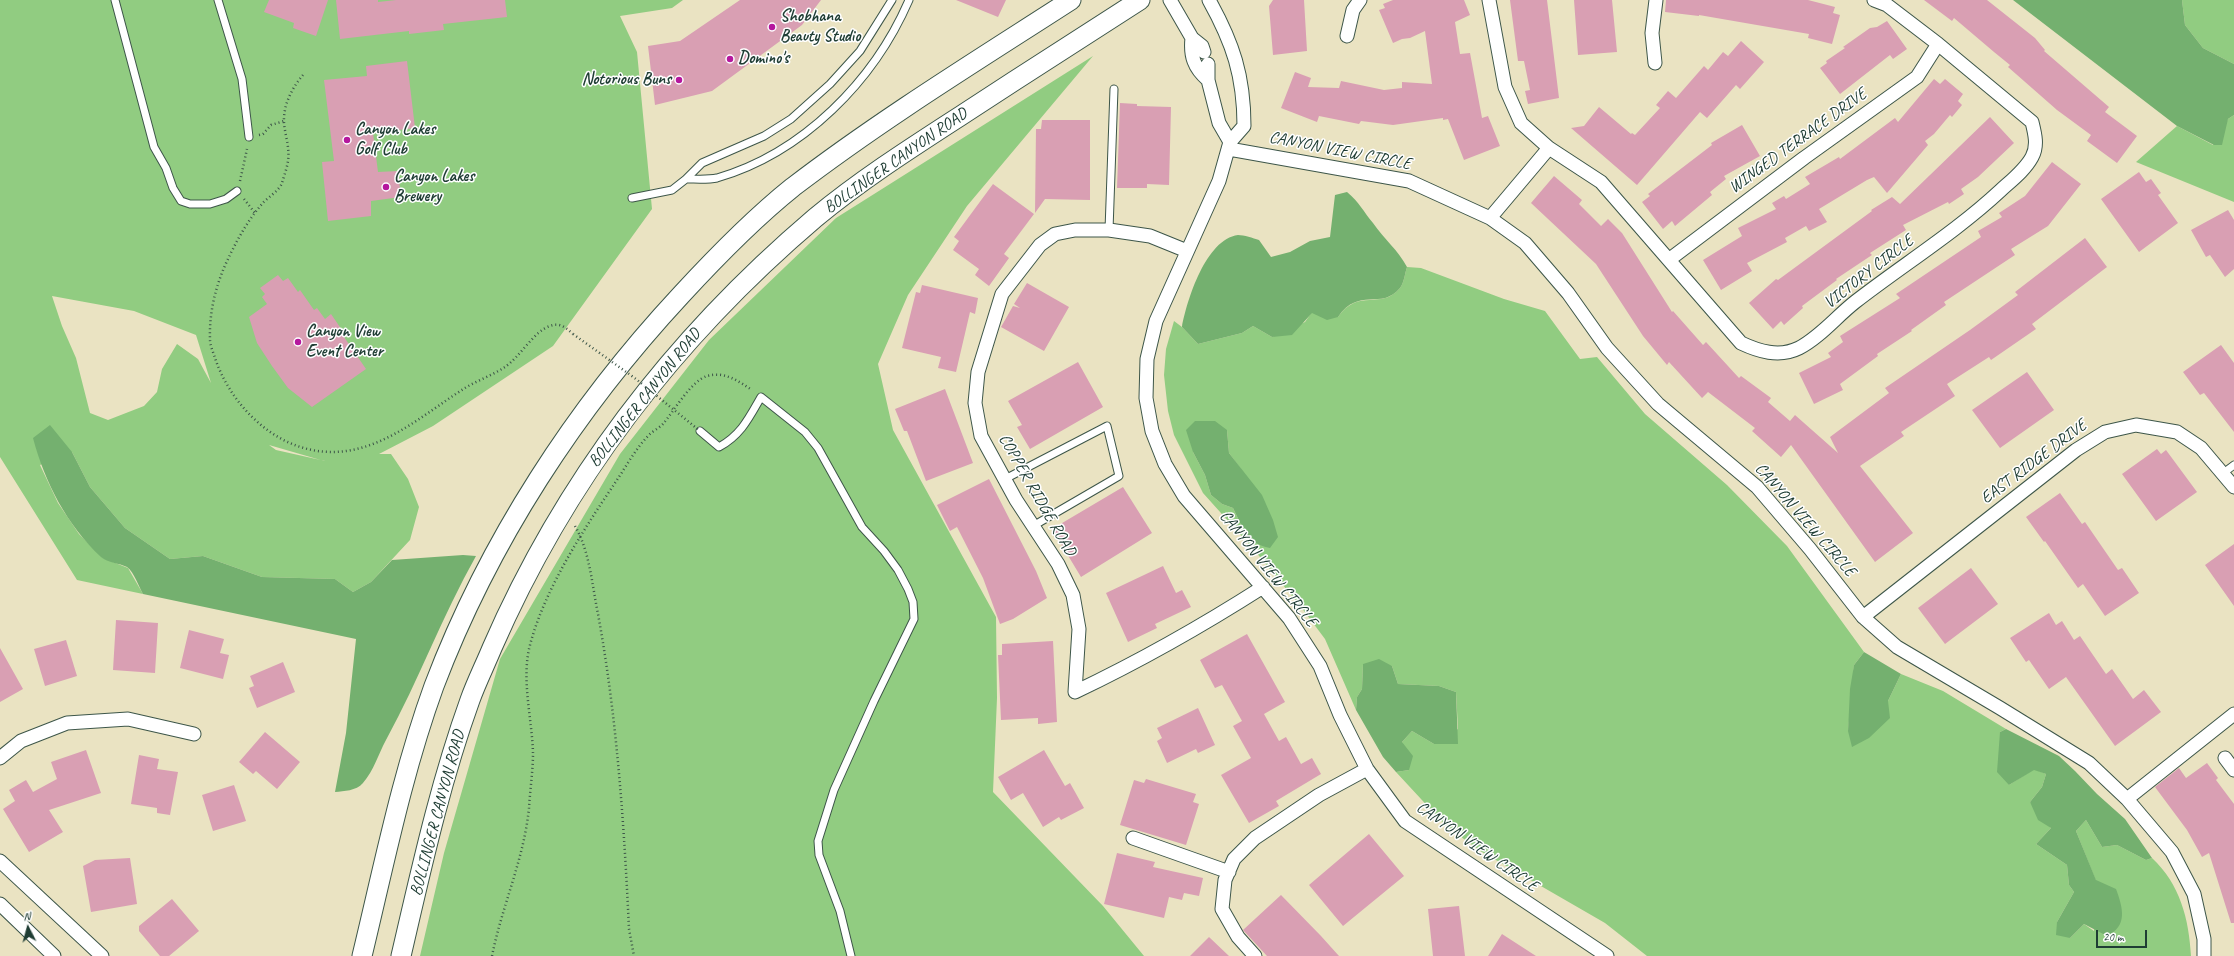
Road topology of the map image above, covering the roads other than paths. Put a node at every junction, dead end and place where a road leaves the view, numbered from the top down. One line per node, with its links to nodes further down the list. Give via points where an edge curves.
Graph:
1 (115, 0): 23 (lane, via 154,147 166,168 173,188 182,201 190,204 210,204 226,199)
2 (218, 0): 19 (lane, via 242,78)
3 (892, 0): 22 (lane, via 860,51 830,84 791,119 764,136 702,163)
4 (909, 0): 22 (lane, via 880,55 850,92 822,120 790,143 755,162 716,178)
5 (1071, 0): 50 (main road, via 869,132 791,189 714,259 645,333 577,421 519,511 472,599 435,685 405,774)
6 (1140, 0): 51 (main road, BOLLINGER CANYON ROAD, via 892,160 816,217 706,320 672,357 607,442 554,525 508,612 471,698 441,788)
7 (1170, 0): 14 (street)
8 (1209, 0): 20 (street, CANYON VIEW CIRCLE, via 1225,28 1234,51 1243,93 1244,126)
9 (1360, 0): 13 (street, via 1353,10)
10 (1489, 0): 21 (street, VICTORY CIRCLE, via 1505,87 1511,106 1521,124)
11 (1656, 0): 16 (street, via 1652,33)
12 (1874, 0): 15 (street, VICTORY CIRCLE, via 1887,5)
13 (1347, 36)
14 (1192, 38): 17 (street, via 1202,46); 17 (street, via 1190,51 1197,70)
15 (1938, 44): 28 (street, WINGED TERRACE DRIVE, via 1917,77 1804,158); 28 (street, VICTORY CIRCLE, via 2032,122 2036,139 2033,156 2024,169 1974,216 1854,303 1819,335 1798,349 1780,353 1759,351 1740,343)
16 (1655, 63)
17 (1208, 80): 20 (street, via 1219,123)
18 (1114, 89): 26 (lane)
19 (249, 137)
20 (1230, 145): 25 (street, CANYON VIEW CIRCLE, via 1409,181); 27 (street, CANYON VIEW CIRCLE, via 1219,181)
21 (1549, 148): 25 (street); 28 (street, VICTORY CIRCLE, via 1601,182)
22 (686, 179): 24 (lane, via 672,190)
23 (237, 191)
24 (632, 198)
25 (1490, 218): 36 (street, CANYON VIEW CIRCLE, via 1525,243 1568,293 1607,348 1658,404 1757,487)
26 (1109, 230): 27 (street, COPPER RIDGE ROAD, via 1150,236); 32 (street, COPPER RIDGE ROAD, via 1075,230 1055,234 1040,246 1002,294 978,372 975,403 981,436)
27 (1187, 251): 35 (street, CANYON VIEW CIRCLE, via 1156,321 1147,359 1146,398 1152,431 1165,464 1184,496)
28 (1670, 260)
29 (700, 431): 52 (lane, via 719,447 743,429 761,397 805,432 818,448 862,527 898,570 913,602 914,619 834,790 818,841 819,855 840,911)
30 (2234, 465): 31 (lane)
31 (2222, 474): 33 (street, EAST RIDGE DRIVE); 36 (street, EAST RIDGE DRIVE, via 2201,448 2177,432 2136,425 2105,432 2070,454)
32 (1005, 479): 34 (street, COPPER RIDGE ROAD); 34 (lane, via 1107,426 1118,476)
33 (2234, 487)
34 (1033, 526): 35 (street, COPPER RIDGE ROAD, via 1058,564 1073,595 1080,629 1075,692 1142,660)
35 (1264, 587): 41 (street, CANYON VIEW CIRCLE, via 1289,618 1320,666 1340,715)
36 (1863, 617): 43 (street, CANYON VIEW CIRCLE, via 1896,647 2089,763)
37 (2234, 714): 43 (street)
38 (194, 734): 39 (street, via 128,719 67,723 21,741)
39 (0, 758)
40 (2225, 758): 42 (street)
41 (1367, 769): 46 (street, via 1320,795 1255,838 1234,859); 54 (street, CANYON VIEW CIRCLE, via 1405,821)
42 (2234, 770)
43 (2127, 799): 55 (street, CANYON VIEW CIRCLE, via 2172,852 2194,894 2204,939)
44 (1134, 838): 46 (street)
45 (0, 861): 49 (street)
46 (1229, 872): 53 (street, via 1225,880 1222,909 1238,937)
47 (0, 904): 48 (street)
48 (54, 956)
49 (102, 956)
50 (362, 956)
51 (401, 956)
52 (851, 956)
53 (1255, 956)
54 (1607, 956)
55 (2204, 956)

